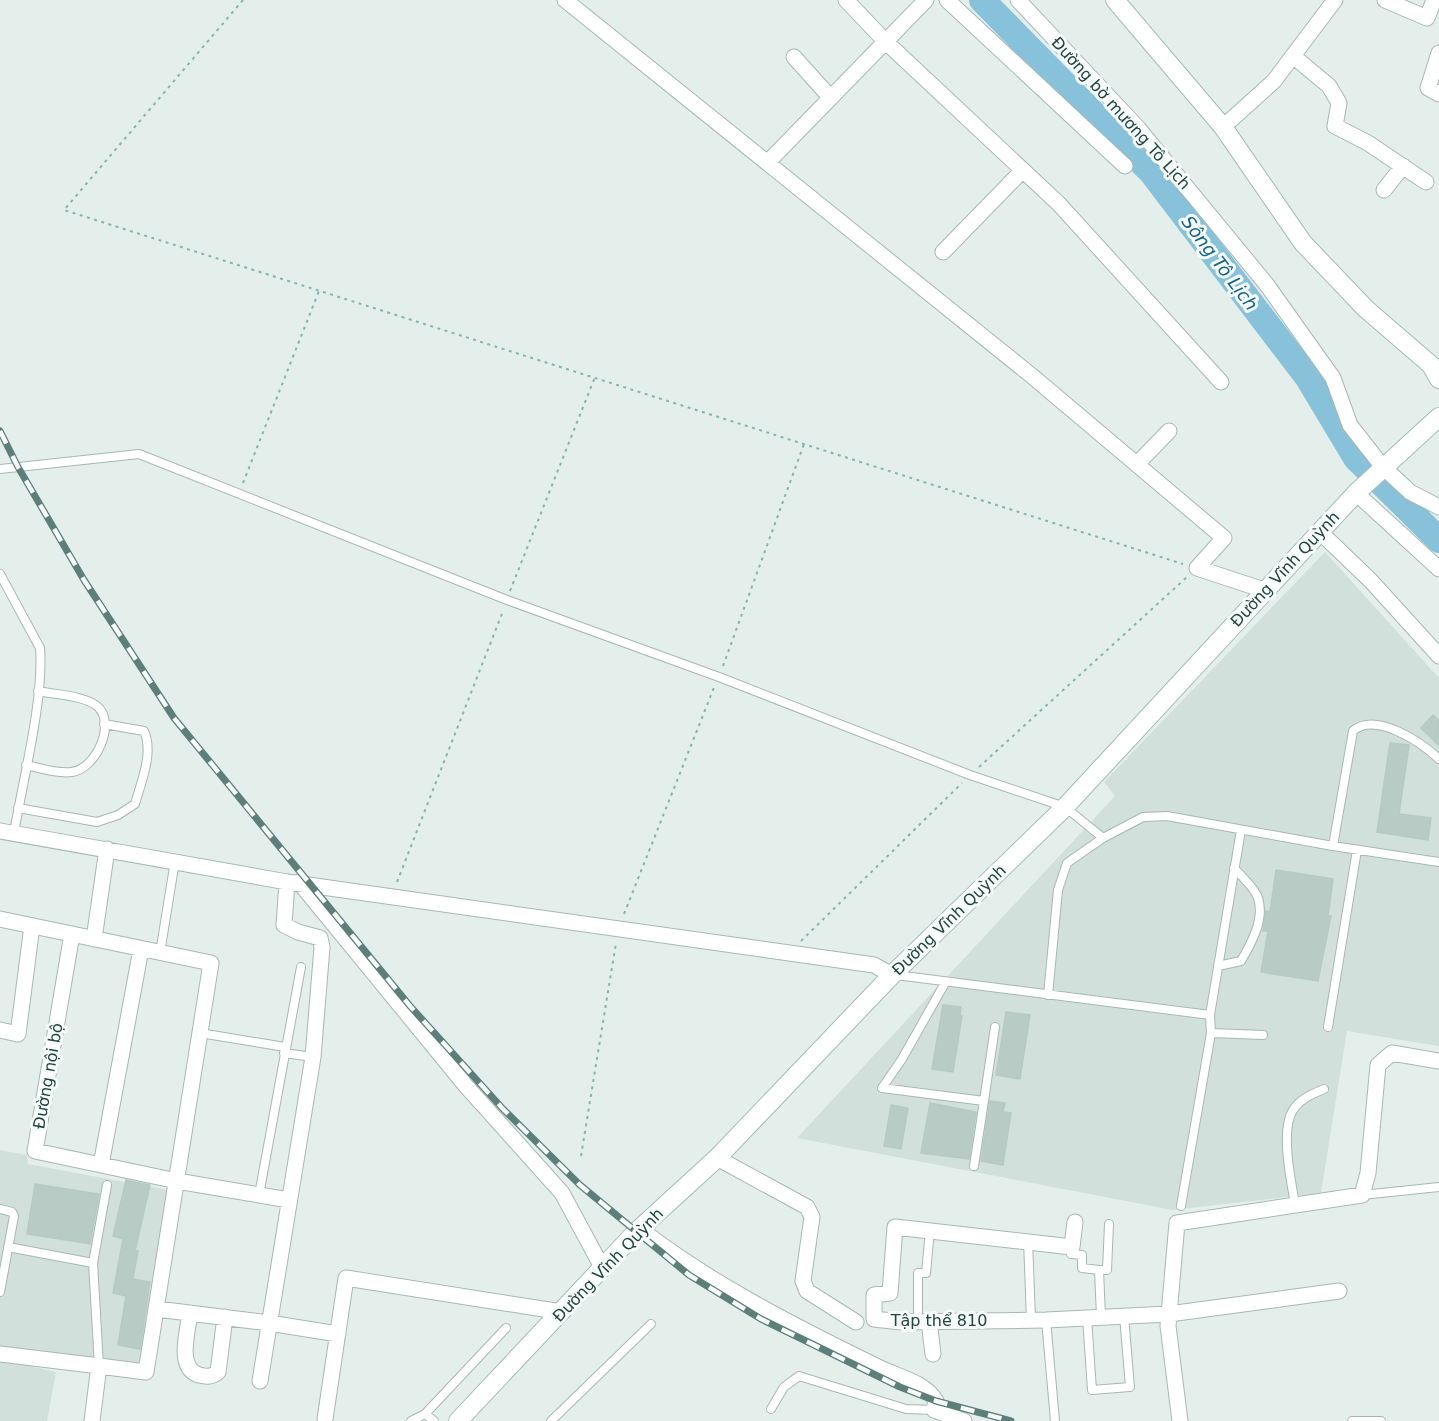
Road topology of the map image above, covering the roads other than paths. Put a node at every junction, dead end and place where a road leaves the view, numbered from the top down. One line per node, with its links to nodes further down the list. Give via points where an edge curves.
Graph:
1 (565, 0): 17 (street)
2 (846, 0): 10 (street)
3 (926, 0): 10 (street)
4 (946, 0): 18 (street)
5 (1018, 0): 29 (street, Đường bờ mương Tô Lịch, via 1138,129 1267,285 1333,378 1350,425)
6 (1335, 0): 12 (street)
7 (1384, 0): 8 (street, via 1427,18)
8 (1434, 0)
9 (1120, 2): 16 (street)
10 (886, 42): 15 (street); 20 (street)
11 (1439, 53): 14 (street, via 1428,88)
12 (1293, 56): 16 (street, via 1274,81); 19 (street, via 1329,86 1339,104 1335,126)
13 (794, 57): 15 (street)
14 (1439, 94)
15 (830, 97): 17 (street)
16 (1223, 127): 24 (street, via 1303,243 1366,309)
17 (769, 161): 28 (street)
18 (1125, 166)
19 (1403, 166): 21 (street); 22 (street)
20 (1022, 171): 23 (street); 25 (street, via 1059,204)
21 (1426, 182)
22 (1384, 190)
23 (943, 252)
24 (1436, 367)
25 (1221, 381)
26 (1439, 417): 29 (street, Đường Vĩnh Quỳnh)
27 (1169, 431): 28 (street)
28 (1137, 464): 36 (street, via 1224,538 1197,568)
29 (1380, 469): 31 (street, Đường Vĩnh Quỳnh); 32 (street, Đường bờ mương Tô Lịch, via 1410,492)
30 (0, 470): 42 (lane, via 139,454 507,600 970,775)
31 (1358, 491): 33 (street, Đường Vĩnh Quỳnh); 34 (street)
32 (1439, 507)
33 (1320, 532): 36 (street, Đường Vĩnh Quỳnh); 37 (street)
34 (1439, 569)
35 (0, 574): 38 (lane, via 40,648)
36 (1264, 590): 42 (street, Đường Vĩnh Quỳnh)
37 (1439, 656)
38 (38, 691): 39 (lane, via 86,701 102,713); 41 (lane)
39 (104, 724): 41 (lane, via 99,753 79,770 70,773); 43 (lane, via 144,731 147,737 135,804 97,822)
40 (1439, 759): 47 (lane, via 1392,728 1376,726 1353,731)
41 (26, 765): 43 (lane)
42 (1065, 807): 46 (lane); 62 (street, Đường Vĩnh Quỳnh)
43 (18, 808): 45 (lane)
44 (1241, 830): 46 (lane, via 1167,816 1143,817); 47 (lane); 52 (lane)
45 (7, 832): 48 (street)
46 (1103, 838): 64 (lane, via 1067,863 1058,890)
47 (1333, 846): 49 (lane)
48 (107, 849): 50 (street); 57 (street)
49 (1357, 850): 51 (lane); 67 (lane)
50 (175, 861): 53 (street); 59 (lane)
51 (1439, 862)
52 (1234, 868): 60 (lane); 60 (lane, via 1258,897 1258,920 1253,941 1241,961)
53 (293, 882): 62 (street, via 874,965); 73 (street, via 284,925 322,942); 97 (street, via 562,1193)
54 (0, 919): 55 (street)
55 (32, 926): 56 (street); 68 (street, via 18,1034)
56 (72, 934): 57 (street); 78 (street, Đường nội bộ, via 35,1151)
57 (94, 939): 58 (street)
58 (141, 949): 59 (street); 78 (street)
59 (160, 952): 69 (street, via 211,963)
60 (1218, 966): 65 (lane)
61 (301, 967): 72 (lane)
62 (892, 975): 63 (lane); 77 (street, Đường Vĩnh Quỳnh)
63 (945, 983): 64 (lane); 76 (lane, via 882,1088)
64 (1048, 995): 65 (lane)
65 (1210, 1015): 70 (lane)
66 (995, 1027): 76 (lane)
67 (1328, 1027)
68 (0, 1030)
69 (200, 1033): 72 (lane); 80 (street)
70 (1211, 1033): 71 (lane); 87 (lane)
71 (1263, 1035)
72 (285, 1050): 73 (lane); 83 (lane)
73 (313, 1057): 85 (street)
74 (1439, 1061): 84 (street, via 1392,1053 1378,1065 1368,1173)
75 (1324, 1089): 86 (lane, via 1298,1103 1288,1118)
76 (984, 1101): 79 (lane)
77 (717, 1158): 91 (street, Đường Vĩnh Quỳnh); 111 (street, via 807,1207 812,1217 803,1281 807,1291)
78 (101, 1165): 80 (street, Đường nội bộ)
79 (974, 1166)
80 (177, 1181): 83 (street, Đường nội bộ); 101 (street)
81 (107, 1185): 96 (lane)
82 (1439, 1187): 84 (lane)
83 (260, 1195): 85 (street, Đường nội bộ)
84 (1362, 1195): 86 (street)
85 (289, 1200): 112 (street)
86 (1295, 1204): 104 (street, via 1177,1223)
87 (1181, 1206)
88 (0, 1209): 94 (lane, via 14,1216)
89 (1075, 1222): 95 (street)
90 (1109, 1224): 98 (lane, via 1107,1270)
91 (640, 1229): 97 (street, Đường Vĩnh Quỳnh); 121 (street, via 750,1301 880,1368 930,1389 936,1401)
92 (930, 1230): 93 (street, Tập thể 810); 110 (lane, via 926,1274 918,1273); 110 (street, Tập thể 810, via 895,1227 890,1293 874,1295 874,1319)
93 (1028, 1240): 95 (street, Tập thể 810); 108 (lane)
94 (8, 1247): 96 (lane); 100 (lane)
95 (1072, 1247): 98 (lane, via 1071,1254 1082,1255 1083,1268)
96 (93, 1263): 118 (lane)
97 (603, 1269): 102 (street, Đường Vĩnh Quỳnh)
98 (1099, 1270): 107 (lane)
99 (1339, 1291): 104 (street, Tập thể 810)
100 (0, 1292)
101 (157, 1309): 103 (street); 118 (street, via 146,1372)
102 (562, 1312): 115 (street, via 346,1278); 127 (street, Đường Vĩnh Quỳnh)
103 (189, 1313): 106 (street); 106 (street, via 186,1363 193,1372 205,1376 218,1372)
104 (1169, 1314): 105 (street, Tập thể 810); 131 (street)
105 (1124, 1316): 107 (street, Tập thể 810); 107 (lane, via 1130,1387 1092,1390)
106 (225, 1317): 112 (street)
107 (1094, 1318): 109 (street, Tập thể 810)
108 (1030, 1320): 109 (street, Tập thể 810); 110 (street, Tập thể 810)
109 (1046, 1320): 130 (lane)
110 (923, 1321): 117 (street)
111 (856, 1322)
112 (269, 1323): 115 (street); 119 (street)
113 (651, 1324): 128 (lane)
114 (506, 1328): 122 (lane)
115 (338, 1334): 123 (street)
116 (0, 1354): 118 (street)
117 (933, 1354)
118 (99, 1366): 124 (street)
119 (260, 1381)
120 (771, 1409): 121 (lane, via 784,1387 799,1376 906,1409)
121 (934, 1410): 129 (street)
122 (425, 1414): 125 (lane); 126 (lane)
123 (325, 1419)
124 (92, 1421)
125 (411, 1421)
126 (434, 1421)
127 (458, 1421)
128 (551, 1421)
129 (964, 1421)
130 (1054, 1421)
131 (1180, 1421)
132 (1352, 1421): 133 (lane)
133 (1382, 1421)

